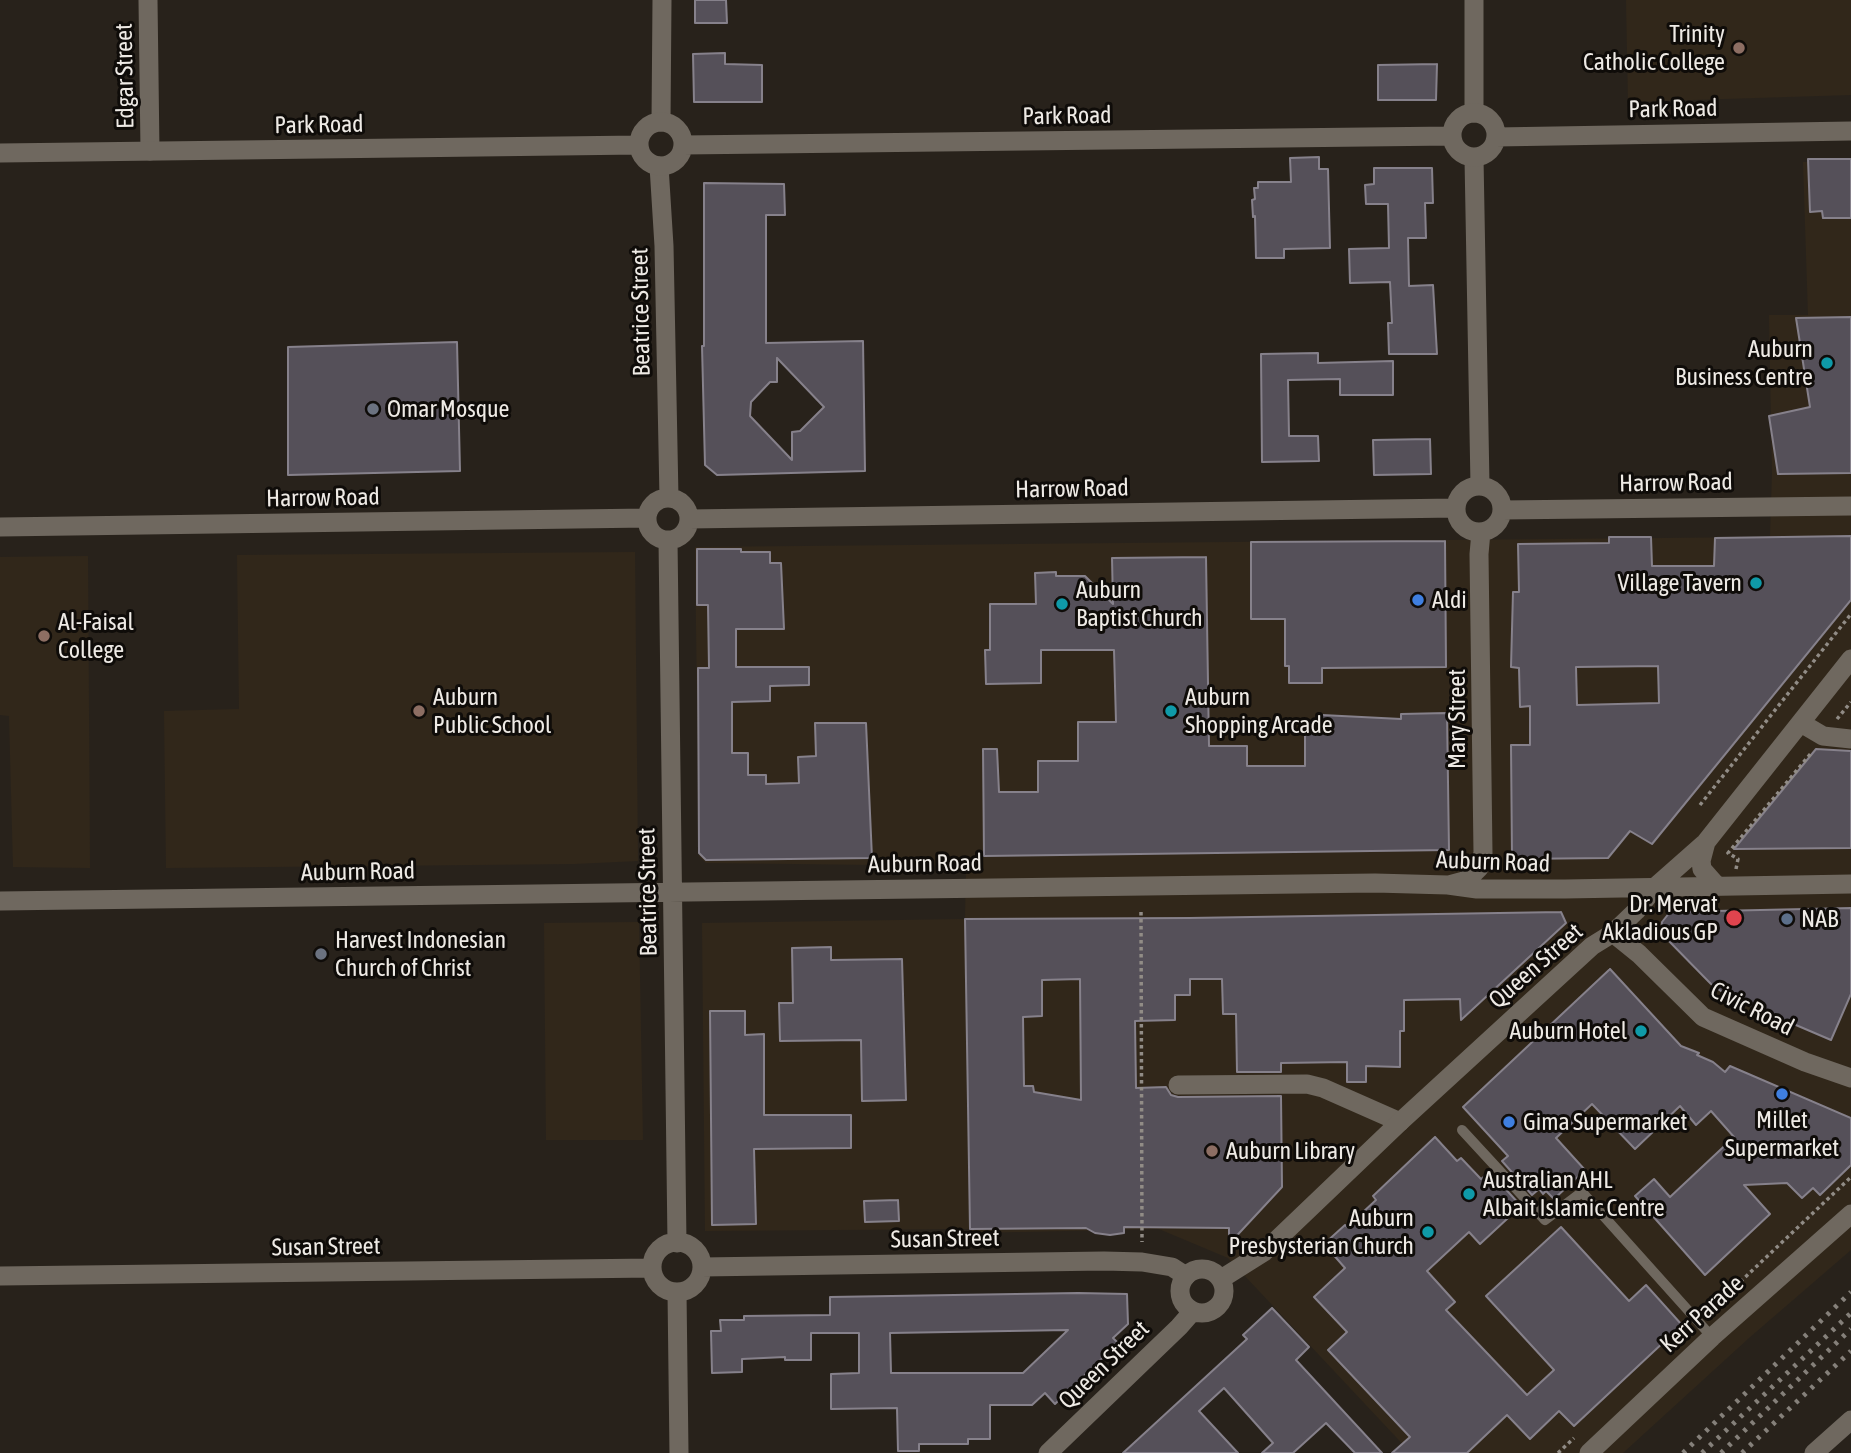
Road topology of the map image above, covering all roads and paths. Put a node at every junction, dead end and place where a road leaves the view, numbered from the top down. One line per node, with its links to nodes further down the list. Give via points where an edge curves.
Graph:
1 (148, 0): 11 (street, Edgar Street)
2 (662, 0): 5 (street)
3 (1474, 0): 4 (street)
4 (1474, 113): 7 (street, via 1460,117); 8 (street, via 1492,123)
5 (661, 122): 9 (street, via 644,131); 10 (street, via 679,132)
6 (1851, 131): 8 (street, Park Road)
7 (1451, 136): 10 (street, Park Road); 13 (street, via 1458,152)
8 (1496, 137): 13 (street, via 1489,151)
9 (639, 145): 11 (street, Park Road); 14 (street, via 643,157)
10 (683, 145): 14 (street, via 673,163)
11 (150, 151): 12 (street, Park Road)
12 (0, 153)
13 (1474, 158): 15 (street)
14 (659, 166): 16 (street, Beatrice Street)
15 (1480, 485): 18 (street, via 1463,492); 19 (street, via 1496,493)
16 (668, 498): 20 (street, via 656,502); 21 (street, via 685,507)
17 (1851, 506): 19 (street, Harrow Road)
18 (1455, 509): 21 (street, Harrow Road); 23 (street, via 1463,526)
19 (1502, 510): 23 (street, via 1496,525)
20 (647, 518): 22 (street, Harrow Road); 24 (street, via 656,536)
21 (689, 519): 24 (street, via 685,531)
22 (0, 527)
23 (1481, 532): 36 (street, Mary Street, via 1483,853 1473,874)
24 (668, 540): 39 (street, Beatrice Street)
25 (1851, 614): 32 (path)
26 (1851, 659): 28 (street, Queen Street)
27 (1851, 702): 29 (path)
28 (1801, 723): 30 (street, via 1823,736); 33 (street, Queen Street)
29 (1835, 723)
30 (1851, 739)
31 (1812, 752): 34 (path, via 1728,853)
32 (1700, 806)
33 (1706, 842): 37 (street, via 1702,869); 38 (street, Queen Street)
34 (1738, 859)
35 (1851, 884): 37 (street, Auburn Road)
36 (1448, 885): 38 (street, Auburn Road, via 1477,889); 39 (street, Auburn Road)
37 (1717, 886): 38 (street, Auburn Road)
38 (1655, 887): 43 (street, Queen Street)
39 (673, 892): 40 (street, Auburn Road); 50 (street, Beatrice Street)
40 (0, 901)
41 (1141, 912): 51 (path)
42 (1656, 929): 44 (path)
43 (1614, 933): 45 (street, Civic Road, via 1703,1017); 47 (street, Queen Street, via 1592,946)
44 (1651, 943)
45 (1851, 1078)
46 (1178, 1085): 47 (street, via 1307,1084)
47 (1400, 1122): 56 (street, Queen Street, via 1264,1252)
48 (1462, 1130): 59 (lane, via 1545,1220 1582,1192)
49 (1851, 1214): 59 (street, Kerr Parade)
50 (677, 1243): 52 (street, via 697,1252); 53 (street, via 657,1253)
51 (1142, 1262): 52 (street, Susan Street); 55 (street, Susan Street, via 1172,1267)
52 (702, 1266): 57 (street, via 697,1282)
53 (652, 1268): 54 (street, Susan Street); 57 (street, via 657,1282)
54 (0, 1276)
55 (1186, 1276): 56 (street, via 1204,1269); 58 (street, via 1181,1296)
56 (1221, 1279): 58 (street, via 1221,1303 1209,1312)
57 (677, 1292): 61 (street)
58 (1193, 1311): 62 (street, Queen Street)
59 (1712, 1337): 63 (street, Kerr Parade)
60 (1851, 1420): 64 (street)
61 (679, 1453)
62 (1048, 1453)
63 (1589, 1453)
64 (1814, 1453)

